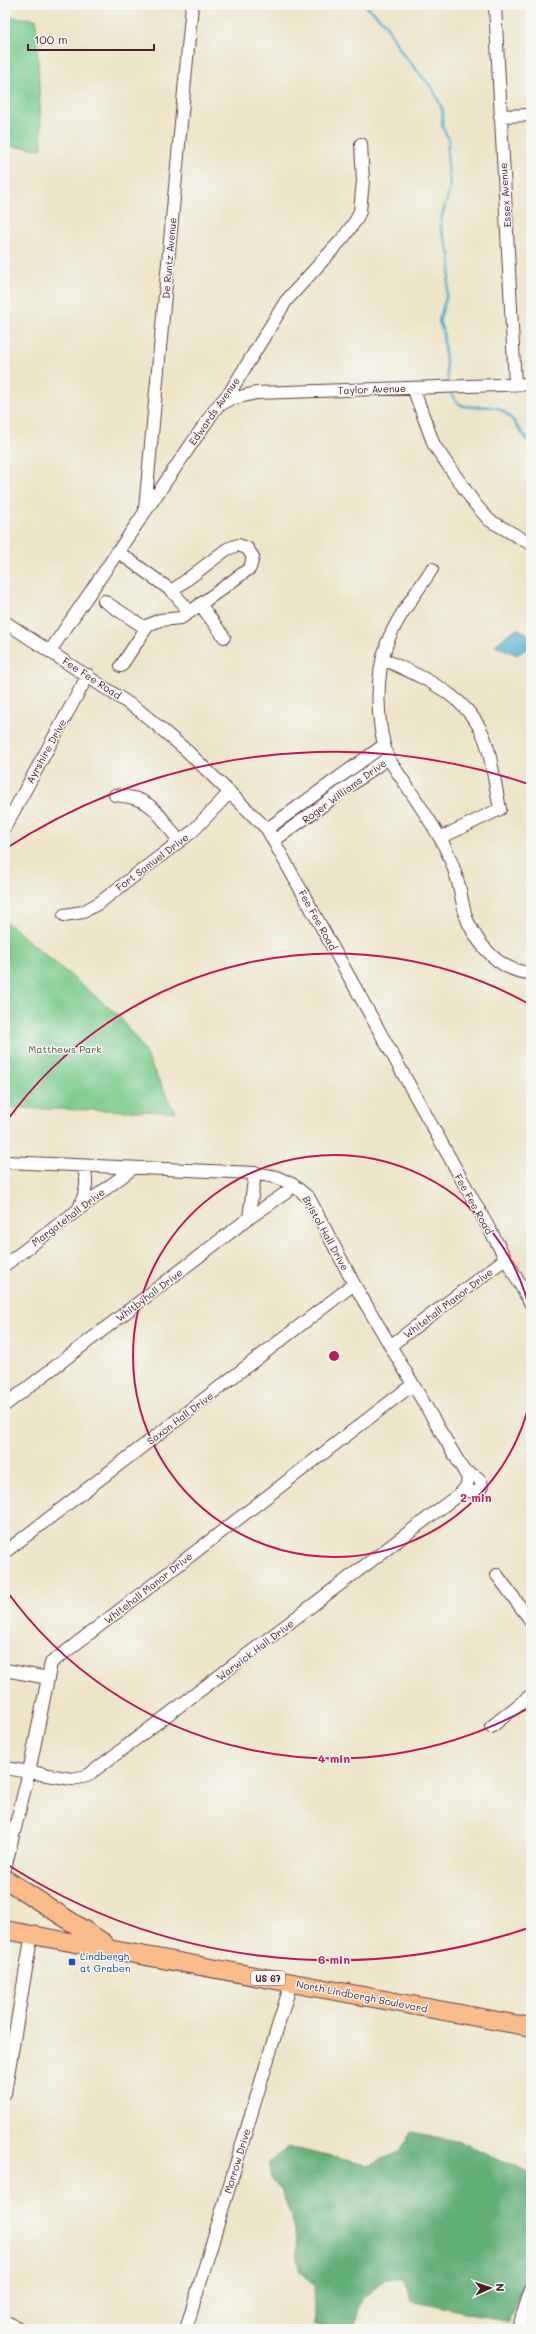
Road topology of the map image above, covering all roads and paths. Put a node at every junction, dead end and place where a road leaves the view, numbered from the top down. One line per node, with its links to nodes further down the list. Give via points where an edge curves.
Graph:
1 (192, 5): 10 (street, De Runtz Avenue)
2 (495, 5): 4 (street, Essex Avenue)
3 (531, 115): 4 (street)
4 (500, 116): 6 (street, Essex Avenue)
5 (361, 144): 9 (street, Edwards Avenue, via 363,181 360,211 356,220 344,237 286,301 230,392)
6 (515, 384): 7 (street, Taylor Avenue); 8 (street, Taylor Avenue)
7 (531, 384)
8 (413, 388): 9 (street, Taylor Avenue, via 256,393 231,399); 11 (street, via 434,445 475,504 489,520)
9 (216, 408): 10 (street, Edwards Avenue)
10 (145, 510): 12 (street, Edwards Avenue)
11 (531, 544)
12 (117, 550): 14 (street); 21 (street, Edwards Avenue)
13 (432, 569): 22 (street, via 396,626)
14 (172, 590): 16 (street, via 227,549 238,545 247,548 253,557 250,568); 17 (street)
15 (104, 601): 19 (street, via 141,626)
16 (200, 604): 17 (street); 20 (street)
17 (190, 612): 19 (street, via 181,618 160,620)
18 (5, 622): 21 (street, Fee Fee Road)
19 (147, 627): 23 (street)
20 (224, 637)
21 (50, 651): 24 (street, Fee Fee Road)
22 (383, 659): 25 (street, via 379,682); 31 (street, via 445,689 479,728 488,748 500,809)
23 (121, 666)
24 (88, 675): 27 (street, Fee Fee Road, via 140,711); 29 (street, Ayrshire Drive)
25 (384, 745): 26 (street); 30 (street)
26 (388, 758): 31 (street, Roger Williams Drive); 32 (street, Roger Williams Drive)
27 (230, 792): 30 (street, Fee Fee Road); 33 (street, Fort Samuel Drive, via 193,831)
28 (115, 795): 33 (street, via 138,798 148,803)
29 (5, 827)
30 (267, 829): 32 (street, Fee Fee Road)
31 (440, 838): 35 (street, Roger Williams Drive, via 458,882 467,920 476,936 506,967 514,971)
32 (275, 840): 43 (street, Fee Fee Road)
33 (178, 841): 34 (street, Fort Samuel Drive, via 90,909)
34 (64, 915)
35 (531, 973)
36 (5, 1162): 37 (street, Bristol Hall Drive)
37 (82, 1166): 38 (street, Bristol Hall Drive); 41 (street, via 86,1173 86,1187)
38 (132, 1168): 39 (street, Bristol Hall Drive); 41 (street, Margatehall Drive)
39 (255, 1173): 40 (street, Bristol Hall Drive, via 276,1177); 42 (street)
40 (292, 1184): 42 (street, Whitbyhall Drive, via 287,1192); 45 (street, Bristol Hall Drive, via 308,1198)
41 (79, 1209): 44 (street, Margatehall Drive)
42 (249, 1218): 49 (street, Whitbyhall Drive)
43 (505, 1259): 46 (street, Fee Fee Road); 47 (street, Whitehall Manor Drive)
44 (5, 1265)
45 (354, 1284): 47 (street, Bristol Hall Drive); 51 (street, Saxon Hall Drive)
46 (531, 1304)
47 (390, 1346): 48 (street, Bristol Hall Drive)
48 (412, 1385): 50 (street, Bristol Hall Drive); 55 (street, Whitehall Manor Drive, via 58,1657 51,1663)
49 (5, 1405)
50 (466, 1483): 59 (street, Warwick Hall Drive, via 87,1776 72,1779)
51 (5, 1552)
52 (497, 1575): 53 (street)
53 (531, 1621)
54 (5, 1670): 55 (street)
55 (48, 1678): 59 (street, Whitehall Manor Drive)
56 (531, 1695): 57 (street)
57 (491, 1726)
58 (5, 1768): 59 (street, Warwick Hall Drive)
59 (30, 1772): 60 (street, Whitehall Manor Drive)
60 (5, 1868)
61 (5, 1879): 65 (highway)
62 (5, 1930): 65 (highway, North Lindbergh Boulevard / US 67)
63 (5, 1941): 64 (highway, North Lindbergh Boulevard / US 67)
64 (30, 1946): 66 (highway, North Lindbergh Boulevard / US 67); 69 (street)
65 (116, 1950): 67 (highway, North Lindbergh Boulevard / US 67)
66 (288, 1993): 68 (highway, North Lindbergh Boulevard / US 67); 73 (street, Morrow Drive)
67 (531, 2027)
68 (531, 2038)
69 (5, 2093)
70 (531, 2289): 74 (street)
71 (5, 2321): 72 (street)
72 (20, 2329)
73 (186, 2329)
74 (518, 2329)

